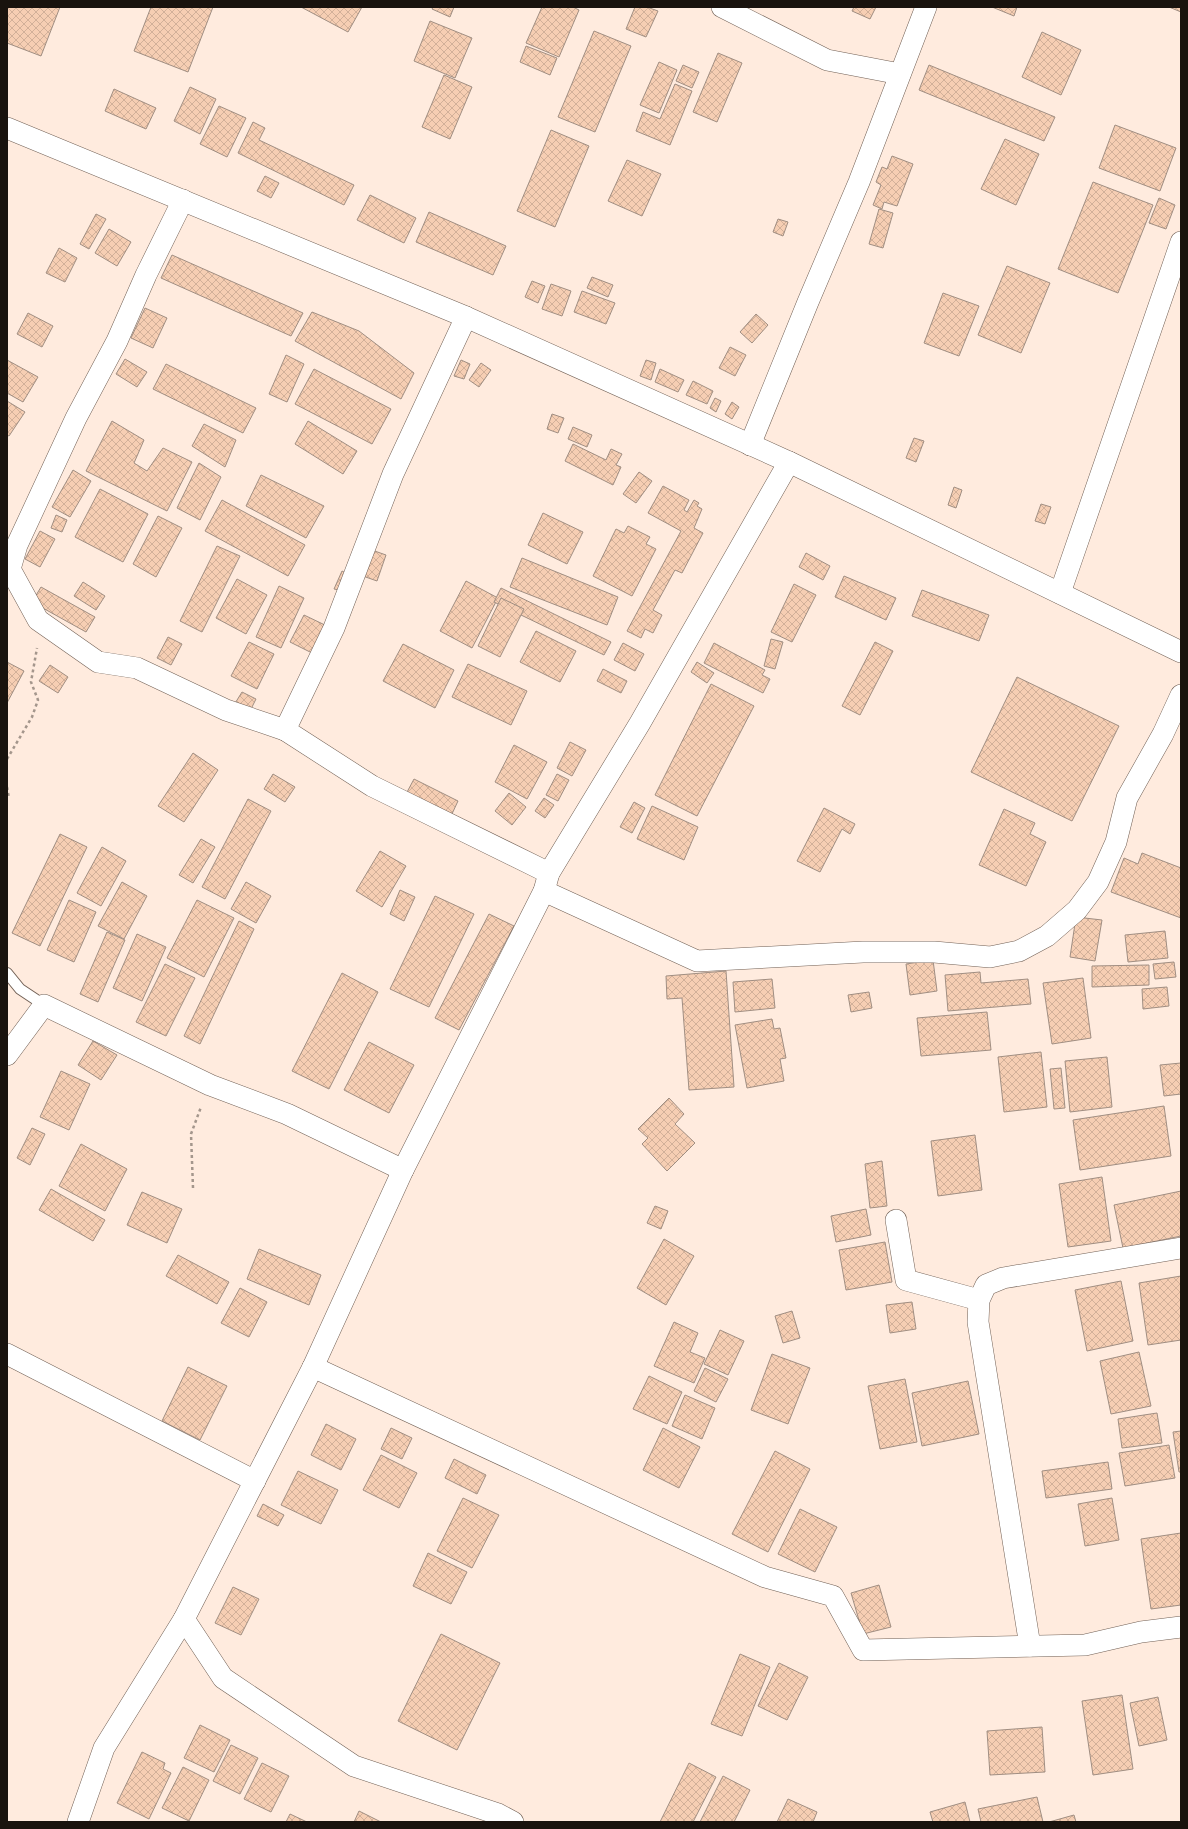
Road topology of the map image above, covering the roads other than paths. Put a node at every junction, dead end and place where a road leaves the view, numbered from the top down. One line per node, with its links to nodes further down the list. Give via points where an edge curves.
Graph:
1 (722, 7): 3 (street, via 827,60)
2 (926, 7): 3 (street)
3 (900, 74): 8 (street, via 859,182)
4 (7, 128): 5 (street)
5 (183, 200): 7 (street); 13 (street, via 146,275 118,341 76,418 17,545 10,568 38,620 98,662 137,668 226,710)
6 (1181, 242): 10 (street)
7 (466, 316): 8 (street); 13 (street, via 393,474 334,628)
8 (750, 444): 9 (street)
9 (789, 462): 10 (street); 14 (street)
10 (1060, 593): 11 (street)
11 (1181, 652)
12 (1181, 695): 14 (street, via 1163,734 1127,798 1116,842 1098,882 1077,910 1047,936 1019,951 990,957 934,952 863,952 697,961)
13 (285, 730): 14 (street, via 372,786)
14 (546, 882): 18 (street)
15 (7, 972): 16 (lane, via 20,989)
16 (44, 1005): 17 (street); 18 (street, via 210,1084 287,1114)
17 (7, 1055)
18 (403, 1170): 23 (street)
19 (896, 1220): 21 (street, via 906,1280)
20 (1181, 1248): 21 (street, via 1003,1278 986,1285)
21 (979, 1300): 27 (street, via 978,1322)
22 (7, 1354): 24 (street)
23 (313, 1368): 24 (street); 27 (street, via 765,1577 833,1596 863,1650)
24 (255, 1481): 25 (street)
25 (184, 1619): 28 (street, via 104,1748); 29 (street, via 223,1678 354,1766 498,1814)
26 (1181, 1627): 27 (street, via 1141,1632 1085,1645)
27 (1030, 1646)
28 (78, 1822)
29 (513, 1822)

